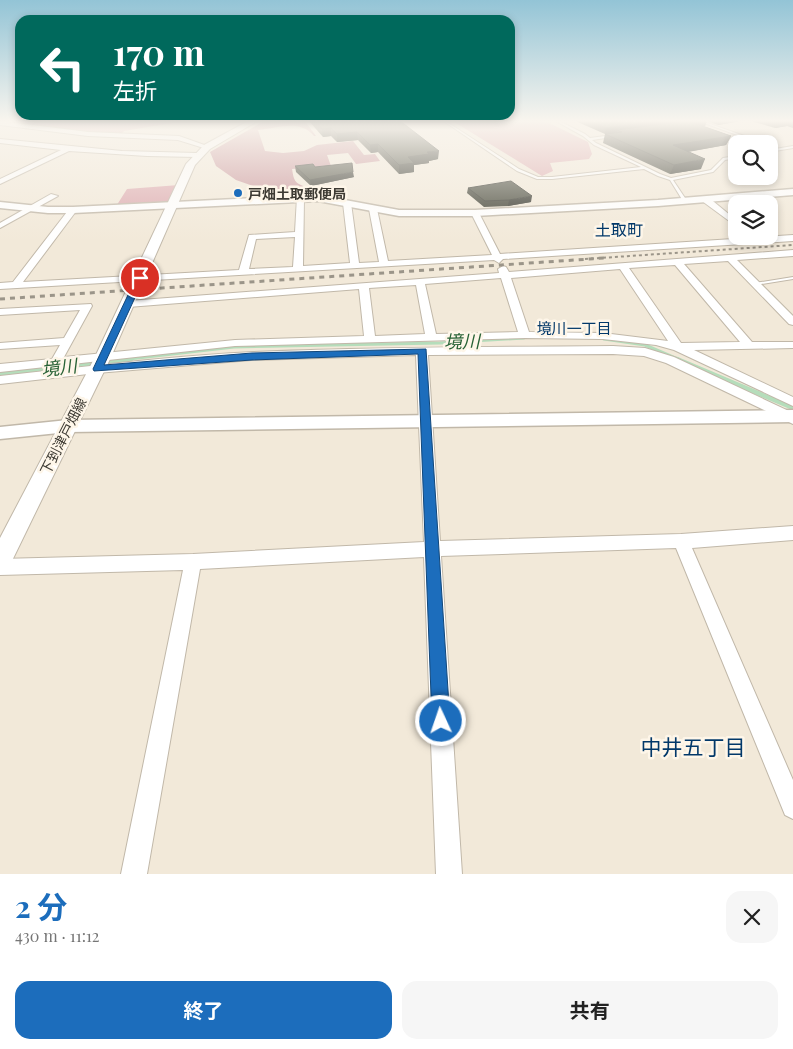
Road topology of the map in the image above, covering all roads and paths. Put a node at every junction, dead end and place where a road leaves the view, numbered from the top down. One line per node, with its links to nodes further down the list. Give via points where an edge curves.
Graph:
1 (44, 161): 8 (street)
2 (194, 161): 16 (main road, 下到津戸畑線)
3 (504, 161): 6 (lane, via 537,178)
4 (629, 161): 6 (lane)
5 (722, 161): 7 (lane, via 712,171)
6 (644, 168): 7 (lane)
7 (671, 179): 13 (lane)
8 (0, 182)
9 (793, 192): 12 (street)
10 (54, 196): 17 (street)
11 (300, 199): 14 (street); 16 (street); 23 (street)
12 (705, 200): 13 (street); 21 (street)
13 (685, 201): 20 (street)
14 (348, 203): 18 (street); 32 (street)
15 (0, 205): 17 (street)
16 (172, 206): 19 (street); 36 (main road, 下到津戸畑線)
17 (29, 209): 19 (street); 22 (street)
18 (373, 209): 20 (street, via 399,213); 30 (street)
19 (73, 210): 40 (street)
20 (475, 213): 31 (street)
21 (728, 218)
22 (0, 226)
23 (299, 234): 34 (street); 35 (street, via 252,237)
24 (778, 238): 25 (street)
25 (793, 238)
26 (728, 241): 31 (street)
27 (793, 253): 28 (street)
28 (730, 258): 29 (street); 39 (street)
29 (677, 262): 33 (street); 50 (street)
30 (384, 264): 31 (street); 32 (street)
31 (501, 265): 33 (street); 38 (street); 46 (street)
32 (355, 266): 34 (street)
33 (623, 266): 53 (street)
34 (298, 269): 35 (street)
35 (243, 273): 36 (street)
36 (140, 278): 40 (street); 43 (main road, 下到津戸畑線)
37 (793, 278): 39 (lane)
38 (420, 282): 42 (street); 47 (street)
39 (755, 284): 45 (street)
40 (16, 285): 41 (street)
41 (0, 286)
42 (364, 287): 43 (street); 48 (street)
43 (128, 304): 56 (main road, 下到津戸畑線)
44 (0, 312): 49 (street, via 88,306)
45 (793, 322)
46 (525, 336): 47 (street); 53 (street, via 603,336)
47 (431, 338): 48 (street)
48 (370, 339): 56 (street, via 235,344)
49 (68, 341): 52 (street); 55 (street)
50 (748, 345): 51 (street); 53 (street)
51 (793, 345)
52 (0, 346)
53 (678, 348): 59 (street)
54 (422, 351): 56 (street); 59 (street, via 645,352); 60 (street)
55 (56, 362): 56 (street); 57 (street)
56 (100, 363): 58 (street); 61 (main road, 下到津戸畑線)
57 (0, 368)
58 (0, 380)
59 (791, 413): 60 (street)
60 (426, 420): 61 (street); 65 (street)
61 (68, 426): 62 (street); 66 (main road, 下到津戸畑線)
62 (0, 433)
63 (793, 533): 64 (street)
64 (681, 541): 65 (street); 69 (street)
65 (432, 549): 67 (street); 71 (street)
66 (0, 561)
67 (193, 562): 68 (street); 70 (street)
68 (0, 567)
69 (793, 807)
70 (134, 874)
71 (449, 874)

